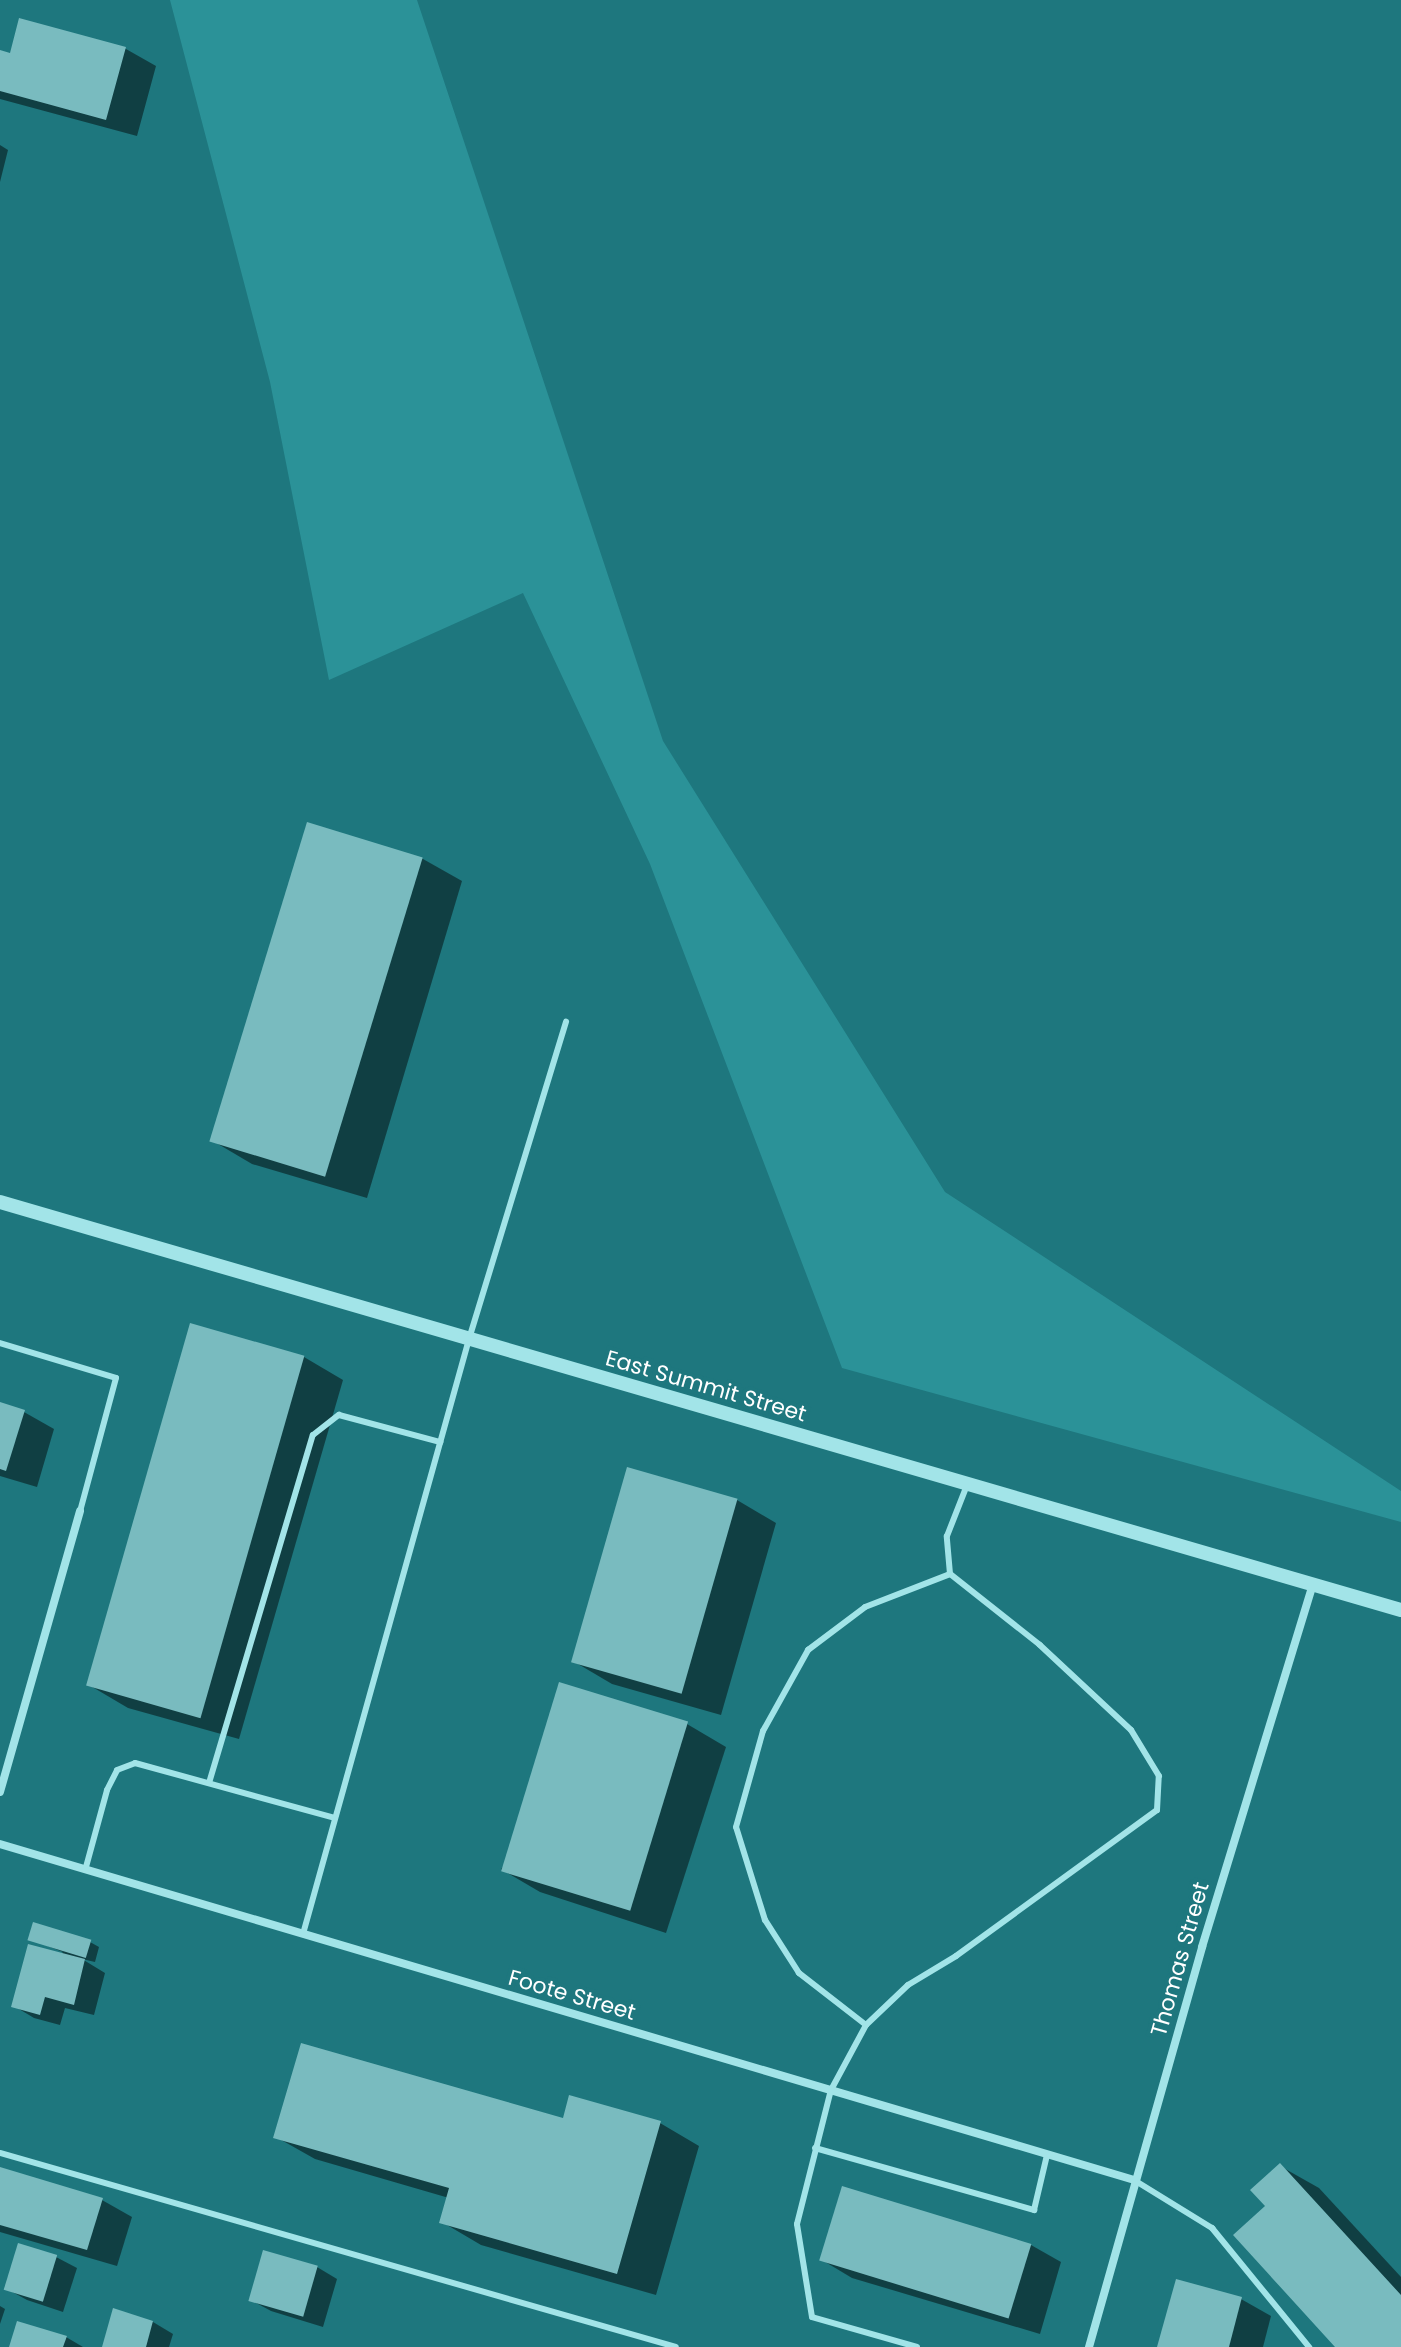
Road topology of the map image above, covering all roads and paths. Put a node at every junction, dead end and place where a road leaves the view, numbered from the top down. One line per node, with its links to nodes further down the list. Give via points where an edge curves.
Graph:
1 (566, 1021): 3 (lane)
2 (0, 1202): 3 (street, East Summit Street)
3 (469, 1339): 5 (lane); 6 (street, East Summit Street)
4 (0, 1343): 7 (lane, via 116,1378)
5 (440, 1442): 11 (lane, via 339,1415 313,1435); 13 (lane)
6 (967, 1485): 8 (lane, via 947,1536); 9 (street, East Summit Street)
7 (80, 1511): 12 (street)
8 (950, 1574): 17 (lane, via 865,1607 808,1650 763,1731 736,1827 765,1920 799,1973); 17 (lane, via 1040,1645 1131,1730 1159,1776 1157,1810 908,1985)
9 (1313, 1584): 10 (street, East Summit Street); 22 (street, Thomas Street)
10 (1401, 1610)
11 (209, 1783): 13 (lane); 15 (lane, via 135,1763 117,1770)
12 (0, 1792)
13 (335, 1818): 16 (lane)
14 (0, 1844): 15 (street, Foote Street)
15 (86, 1867): 16 (street, Foote Street)
16 (303, 1934): 18 (street, Foote Street)
17 (866, 2025): 18 (lane)
18 (831, 2090): 19 (lane); 21 (street, Foote Street)
19 (815, 2148): 21 (lane, via 1034,2210); 24 (lane, via 797,2224 812,2317)
20 (0, 2153): 23 (lane)
21 (1047, 2155): 22 (street, Foote Street)
22 (1134, 2180): 25 (street, Thomas Street); 26 (lane, via 1212,2228)
23 (676, 2347)
24 (917, 2347)
25 (1089, 2347)
26 (1309, 2347)

